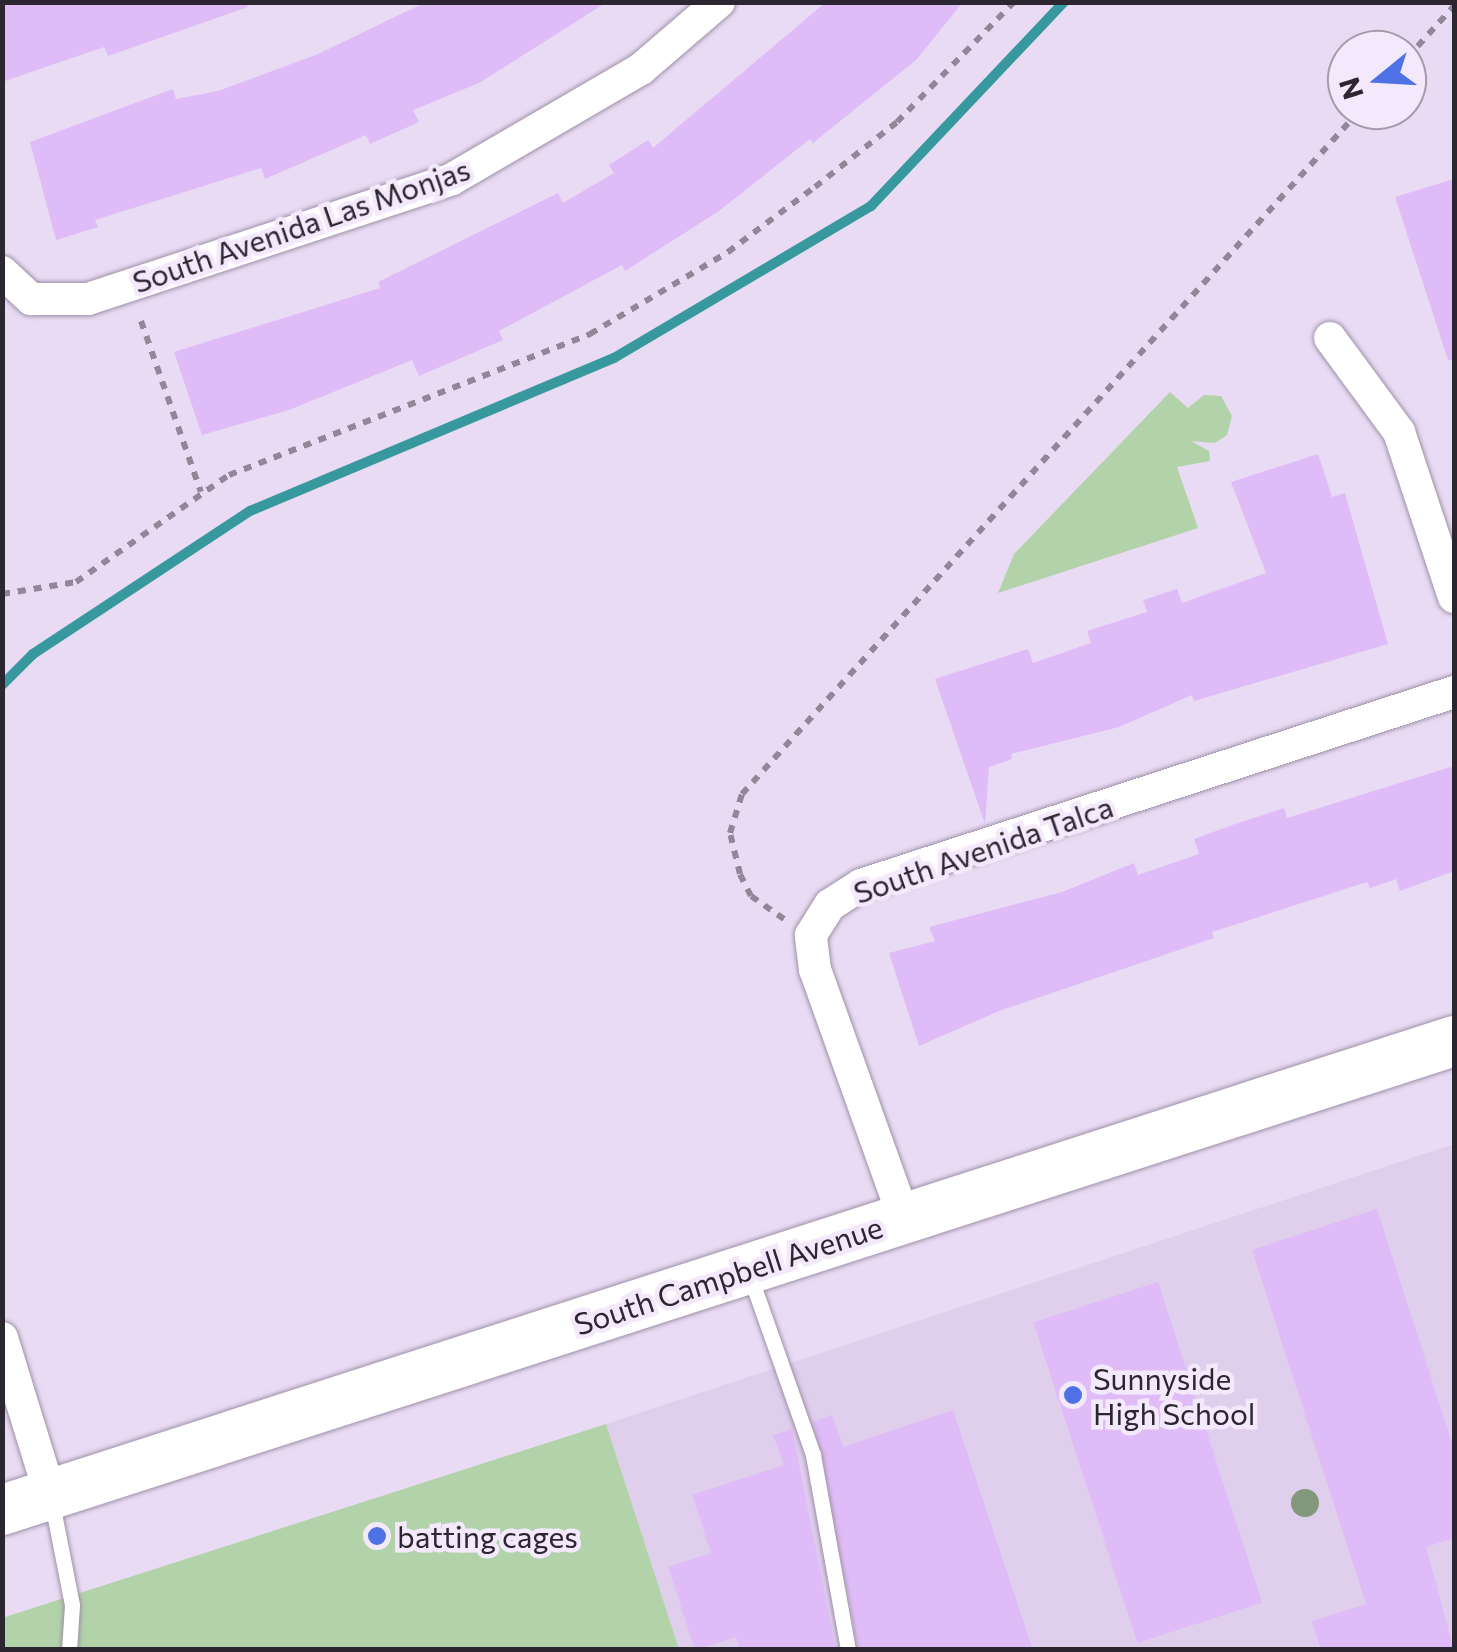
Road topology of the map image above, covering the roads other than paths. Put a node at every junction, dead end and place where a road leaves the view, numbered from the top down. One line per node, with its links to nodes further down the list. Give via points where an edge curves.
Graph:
1 (719, 2): 2 (street, South Avenida Las Monjas, via 642,68 452,179 88,299 50,302)
2 (9, 294)
3 (1330, 338): 4 (street, via 1399,432)
4 (1454, 597)
5 (1454, 692): 7 (street, South Avenida Talca, via 861,885 830,905 811,935 815,970)
6 (1454, 1041): 7 (main road, South Campbell Avenue)
7 (904, 1218): 8 (main road, South Campbell Avenue)
8 (748, 1269): 10 (main road, South Campbell Avenue); 13 (lane, via 813,1455)
9 (2, 1338): 10 (street)
10 (50, 1494): 11 (main road, South Campbell Avenue); 12 (lane, via 72,1604)
11 (2, 1510)
12 (70, 1650)
13 (848, 1650)

